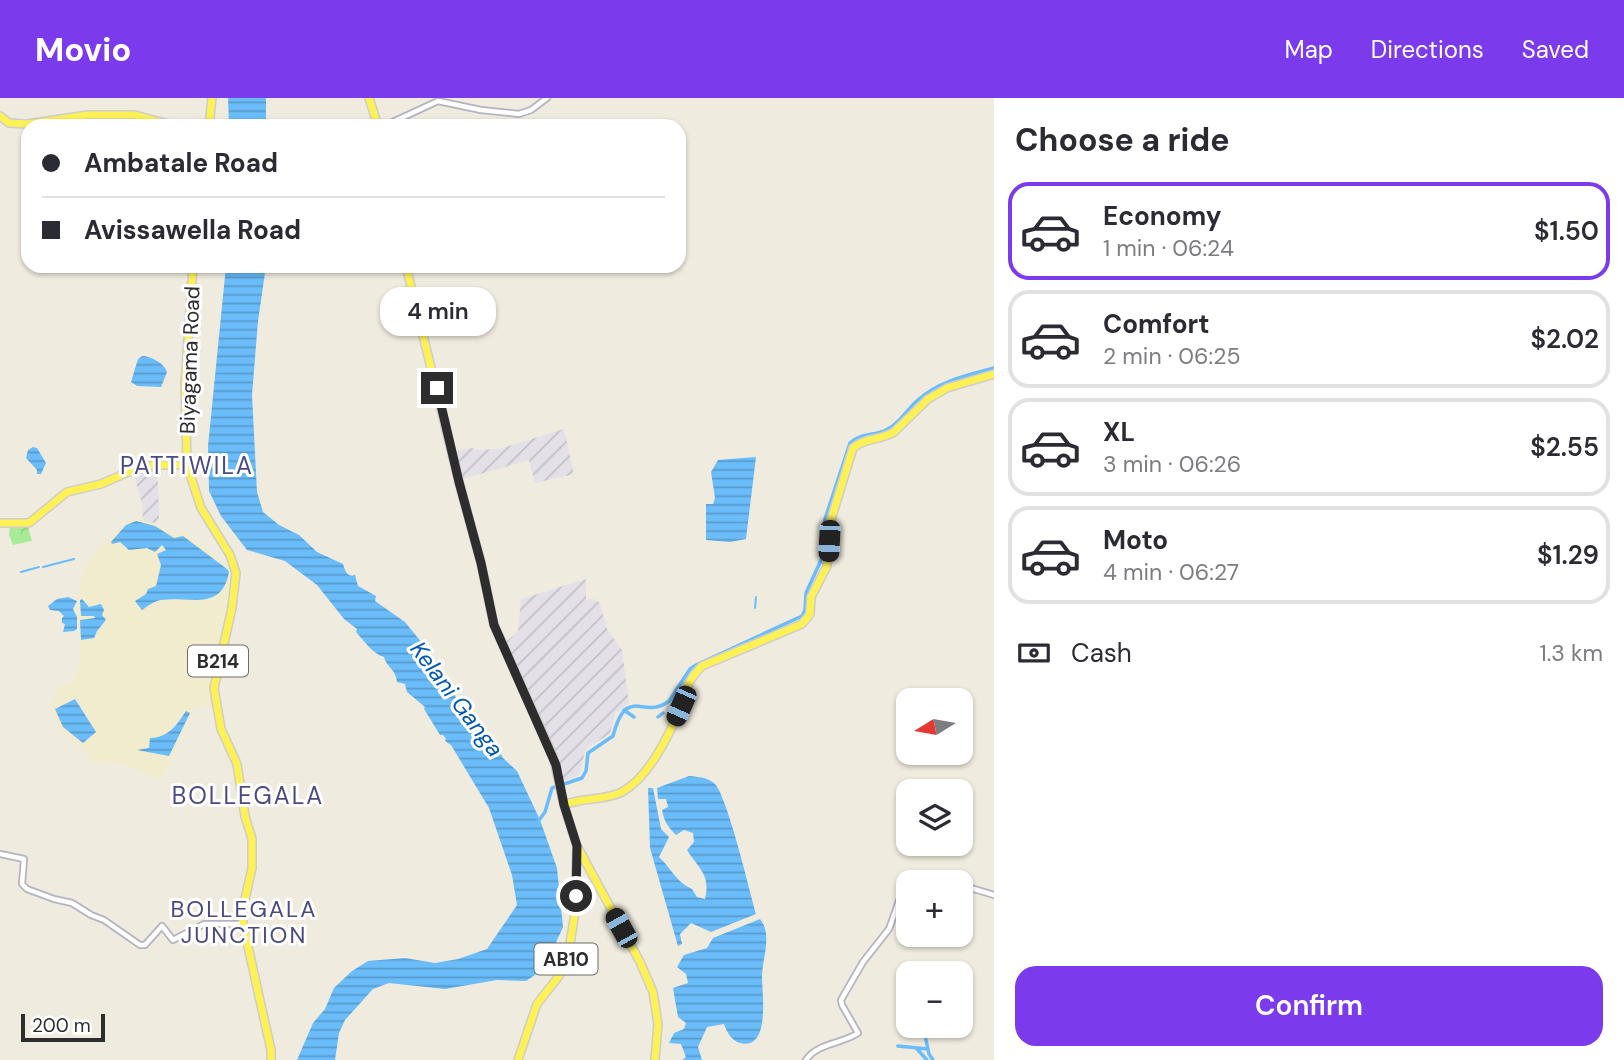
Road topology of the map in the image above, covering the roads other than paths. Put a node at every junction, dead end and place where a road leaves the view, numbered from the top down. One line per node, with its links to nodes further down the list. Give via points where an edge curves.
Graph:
1 (212, 98): 7 (main road)
2 (369, 98): 8 (main road)
3 (547, 98): 9 (street, via 523,113 481,110 441,100)
4 (0, 116): 10 (main road)
5 (61, 119): 6 (main road, via 88,115)
6 (150, 119)
7 (210, 119)
8 (376, 119)
9 (400, 119)
10 (21, 124)
11 (193, 273): 14 (main road, Biyagama Road / B214)
12 (408, 273): 16 (main road, AB10, via 494,625 549,744)
13 (994, 374): 16 (main road, via 947,388 888,436 853,448 830,523 827,566 811,597 807,619 702,667 690,678 669,733 639,781 614,795)
14 (187, 465): 15 (main road, via 153,465 126,473 67,492 29,523); 22 (main road, Biyagama Road / B214, via 201,508 236,573 214,688 221,729 237,764 251,839 252,868)
15 (0, 523)
16 (564, 805): 17 (main road, AB10)
17 (577, 846): 24 (main road, AB10, via 569,950 559,976 537,1004); 25 (main road, via 653,992 658,1024)
18 (0, 854): 22 (street, via 23,857 22,884 27,889 72,903 140,945 162,926 173,940 204,924)
19 (973, 889): 20 (street)
20 (994, 895)
21 (896, 908): 26 (street, via 888,929 841,1000 859,1033 818,1048)
22 (243, 924): 23 (main road, Biyagama Road / B214)
23 (271, 1060)
24 (518, 1060)
25 (655, 1060)
26 (806, 1060)

